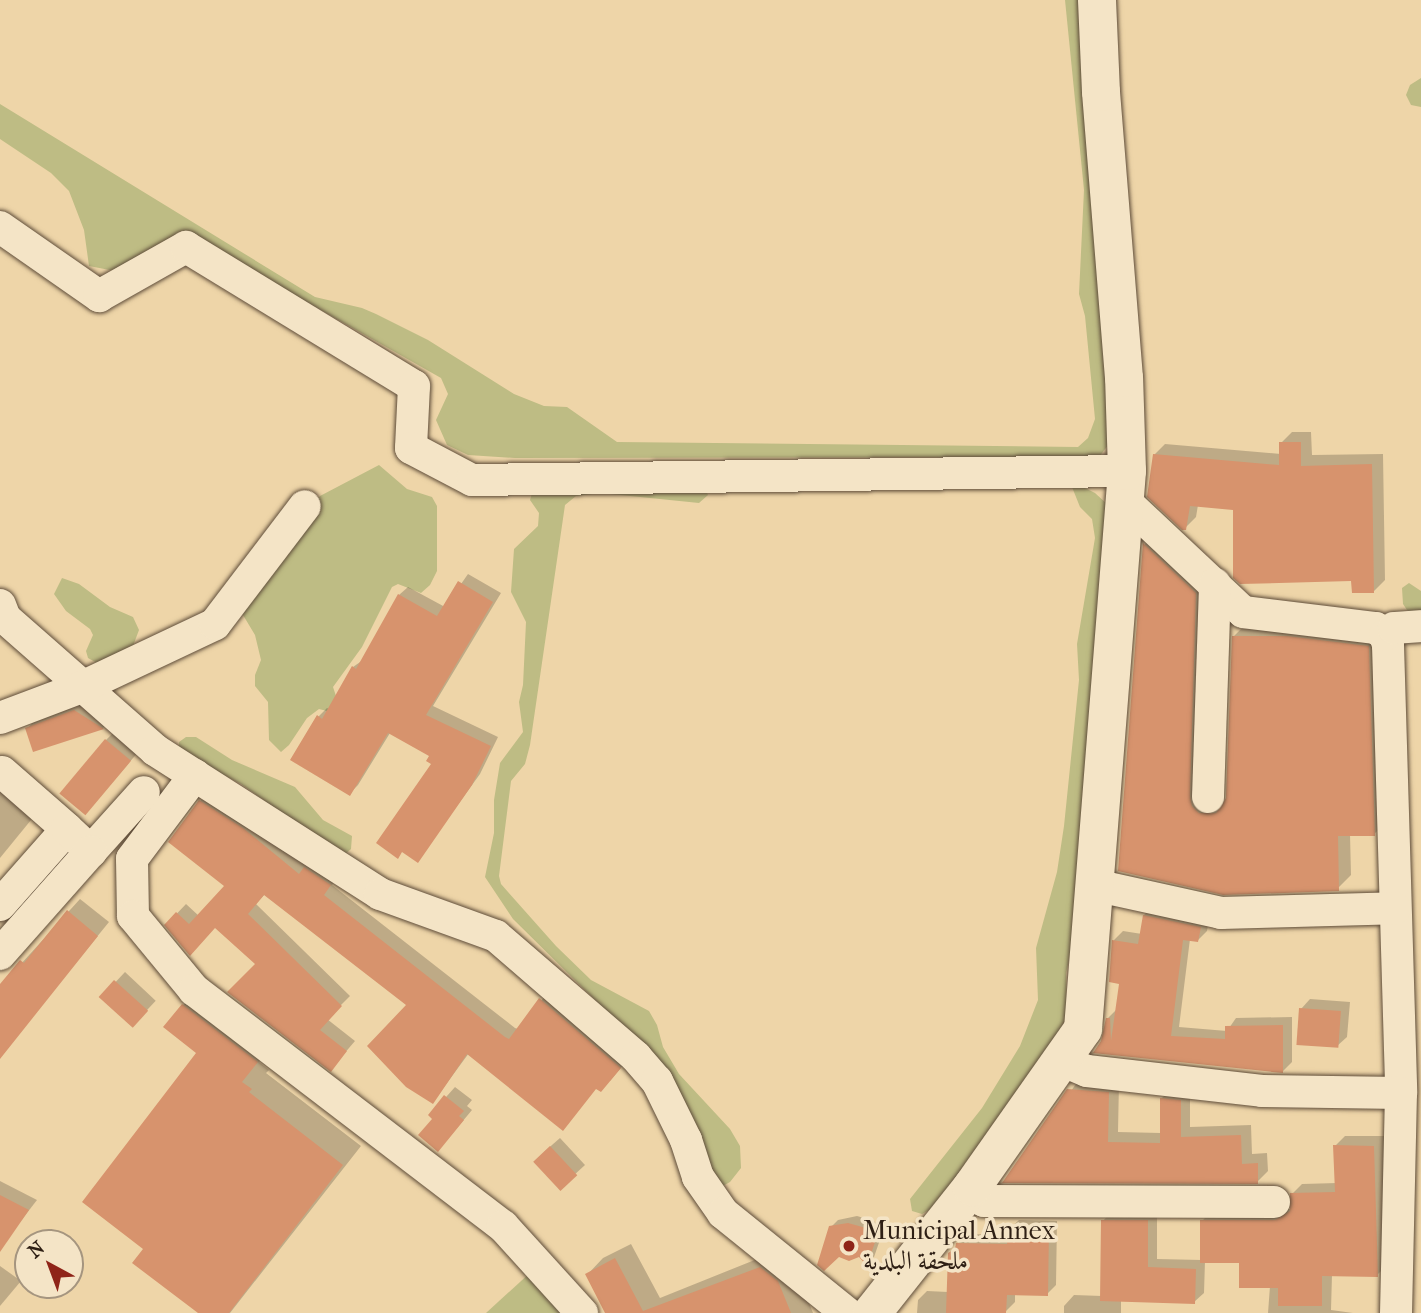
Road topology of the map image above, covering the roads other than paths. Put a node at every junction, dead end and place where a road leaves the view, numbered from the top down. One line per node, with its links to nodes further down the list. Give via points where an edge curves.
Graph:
1 (1097, 0): 3 (street, via 1124,378)
2 (0, 227): 3 (street, via 99,296 186,247 414,386 411,448 472,480)
3 (1126, 486): 5 (street); 17 (street)
4 (305, 506): 9 (street, via 215,624)
5 (1224, 602): 8 (street, via 1366,625); 14 (street)
6 (0, 605): 9 (street, via 5,618)
7 (1421, 626): 8 (street, via 1394,628)
8 (1385, 635): 19 (street)
9 (82, 687): 10 (street); 12 (street, via 155,750)
10 (0, 718)
11 (2, 772): 15 (street)
12 (195, 775): 25 (street, via 132,859 133,916 194,990 503,1226); 26 (street, via 380,894 496,936 636,1057 657,1082 686,1140 698,1177 723,1213)
13 (144, 792): 16 (street)
14 (1208, 797)
15 (67, 829): 16 (street); 18 (street)
16 (91, 851): 20 (street)
17 (1094, 884): 19 (street, via 1221,913); 21 (street, via 1083,1029)
18 (0, 905)
19 (1395, 908): 22 (street)
20 (0, 954)
21 (1061, 1060): 22 (street, via 1087,1071 1262,1091); 23 (street)
22 (1401, 1093): 28 (street)
23 (969, 1192): 24 (street, via 984,1201); 27 (street)
24 (1274, 1202)
25 (582, 1313)
26 (847, 1313)
27 (872, 1313)
28 (1396, 1313)

